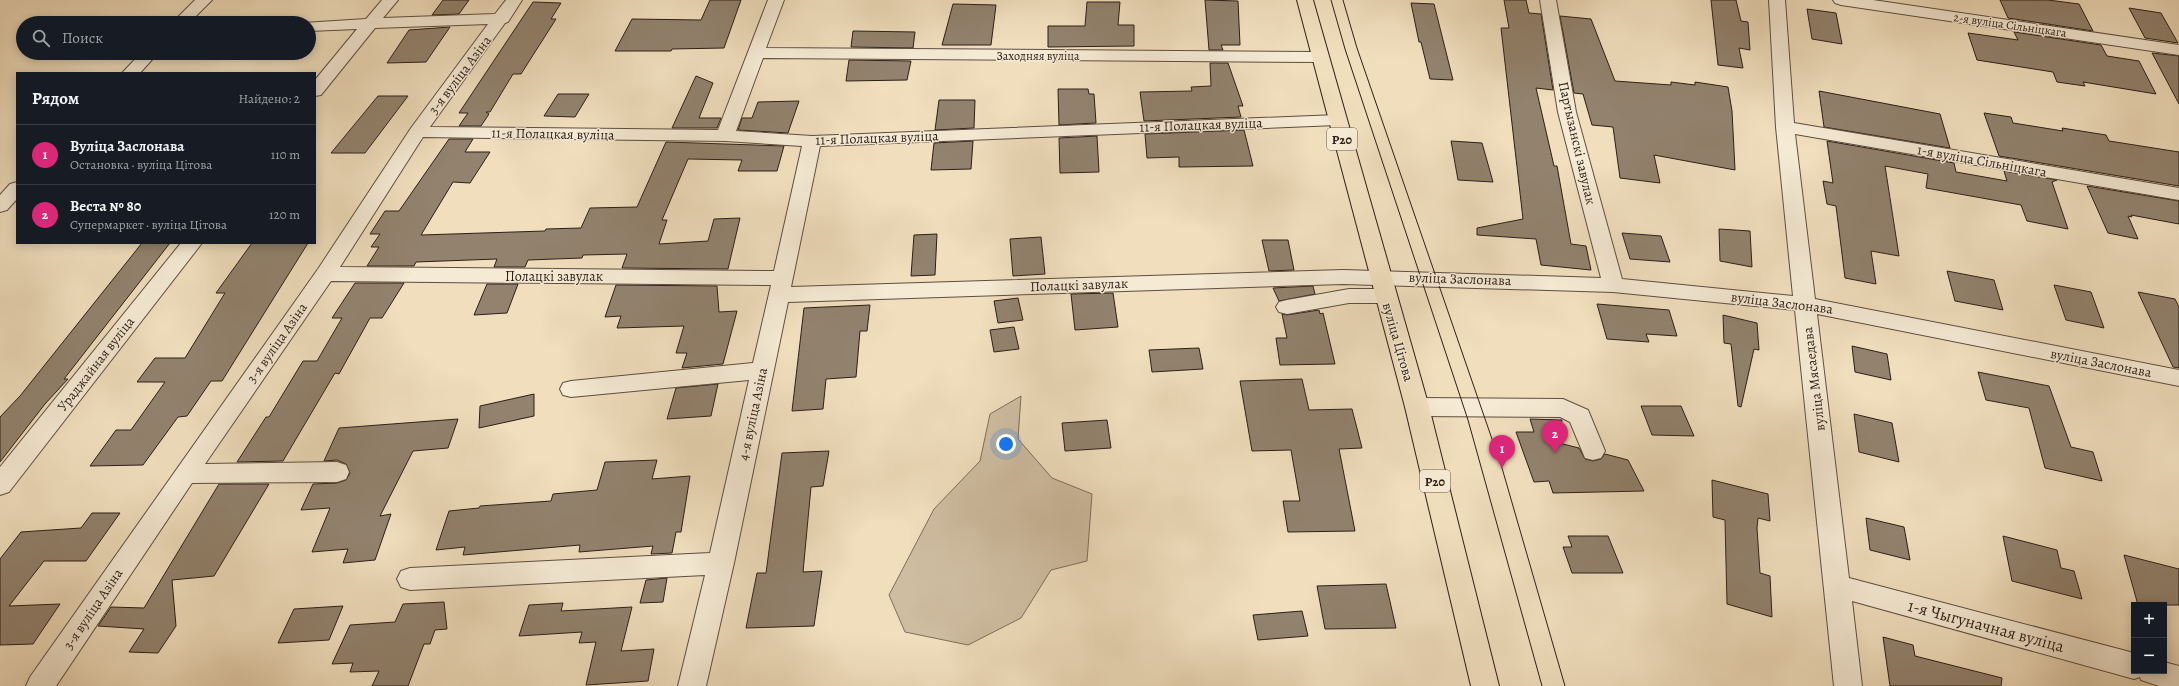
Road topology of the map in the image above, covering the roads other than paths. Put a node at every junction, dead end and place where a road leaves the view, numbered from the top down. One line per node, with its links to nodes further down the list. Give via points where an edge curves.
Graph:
1 (204, 0): 9 (street)
2 (390, 0): 11 (street)
3 (514, 0): 10 (street, 3-я вуліца Азіна)
4 (776, 0): 14 (street)
5 (1305, 0): 15 (main road, вуліца Цітова / Р20)
6 (1548, 0): 29 (street, Партызанскі завулак, via 1567,112)
7 (1777, 0): 20 (street, вуліца Мясаедава)
8 (1841, 0): 13 (street, 2-я вуліца Сільніцкага)
9 (187, 16)
10 (502, 19): 11 (street); 21 (street, 3-я вуліца Азіна)
11 (370, 25): 12 (street); 18 (street)
12 (316, 26)
13 (2179, 50)
14 (755, 53): 15 (street, Заходняя вуліца); 22 (street)
15 (1320, 57): 19 (main road, вуліца Цітова / Р20)
16 (143, 60): 17 (street)
17 (131, 72)
18 (316, 90)
19 (1337, 120): 23 (street, 11-я Полацкая вуліца); 31 (main road, вуліца Цітова / Р20)
20 (1785, 128): 25 (street, 1-я вуліца Сільніцкага); 32 (street, вуліца Мясаедава)
21 (417, 132): 22 (street, 11-я Полацкая вуліца); 28 (street, 3-я вуліца Азіна)
22 (725, 136): 23 (street, 11-я Полацкая вуліца)
23 (812, 141): 30 (street, 4-я вуліца Азіна)
24 (16, 189): 26 (street)
25 (2179, 194)
26 (0, 206)
27 (191, 244): 41 (street, Ураджайная вуліца)
28 (325, 274): 30 (street, Полацкі завулак); 40 (street, 3-я вуліца Азіна)
29 (1613, 285): 31 (street, вуліца Заслонава); 32 (street, вуліца Заслонава)
30 (781, 286): 31 (street, Полацкі завулак, via 1343,277); 34 (street, 4-я вуліца Азіна)
31 (1383, 287): 33 (street); 37 (main road, вуліца Цітова / Р20)
32 (1805, 304): 35 (street, вуліца Заслонава); 44 (street, вуліца Мясаедава)
33 (1288, 307)
34 (763, 370): 36 (street); 42 (street, 4-я вуліца Азіна)
35 (2179, 378)
36 (571, 389)
37 (1417, 407): 38 (street, via 1563,408 1580,416); 50 (main road, вуліца Цітова / Р20)
38 (1593, 451)
39 (336, 472): 40 (street)
40 (185, 474): 48 (street, 3-я вуліца Азіна)
41 (0, 485)
42 (721, 563): 43 (street); 49 (street, 4-я вуліца Азіна)
43 (410, 580)
44 (1838, 586): 45 (street, 1-я Чыгуначная вуліца); 51 (street, вуліца Мясаедава)
45 (2131, 665)
46 (2162, 674): 47 (street)
47 (2179, 679)
48 (40, 686)
49 (692, 686)
50 (1485, 686)
51 (1848, 686)

